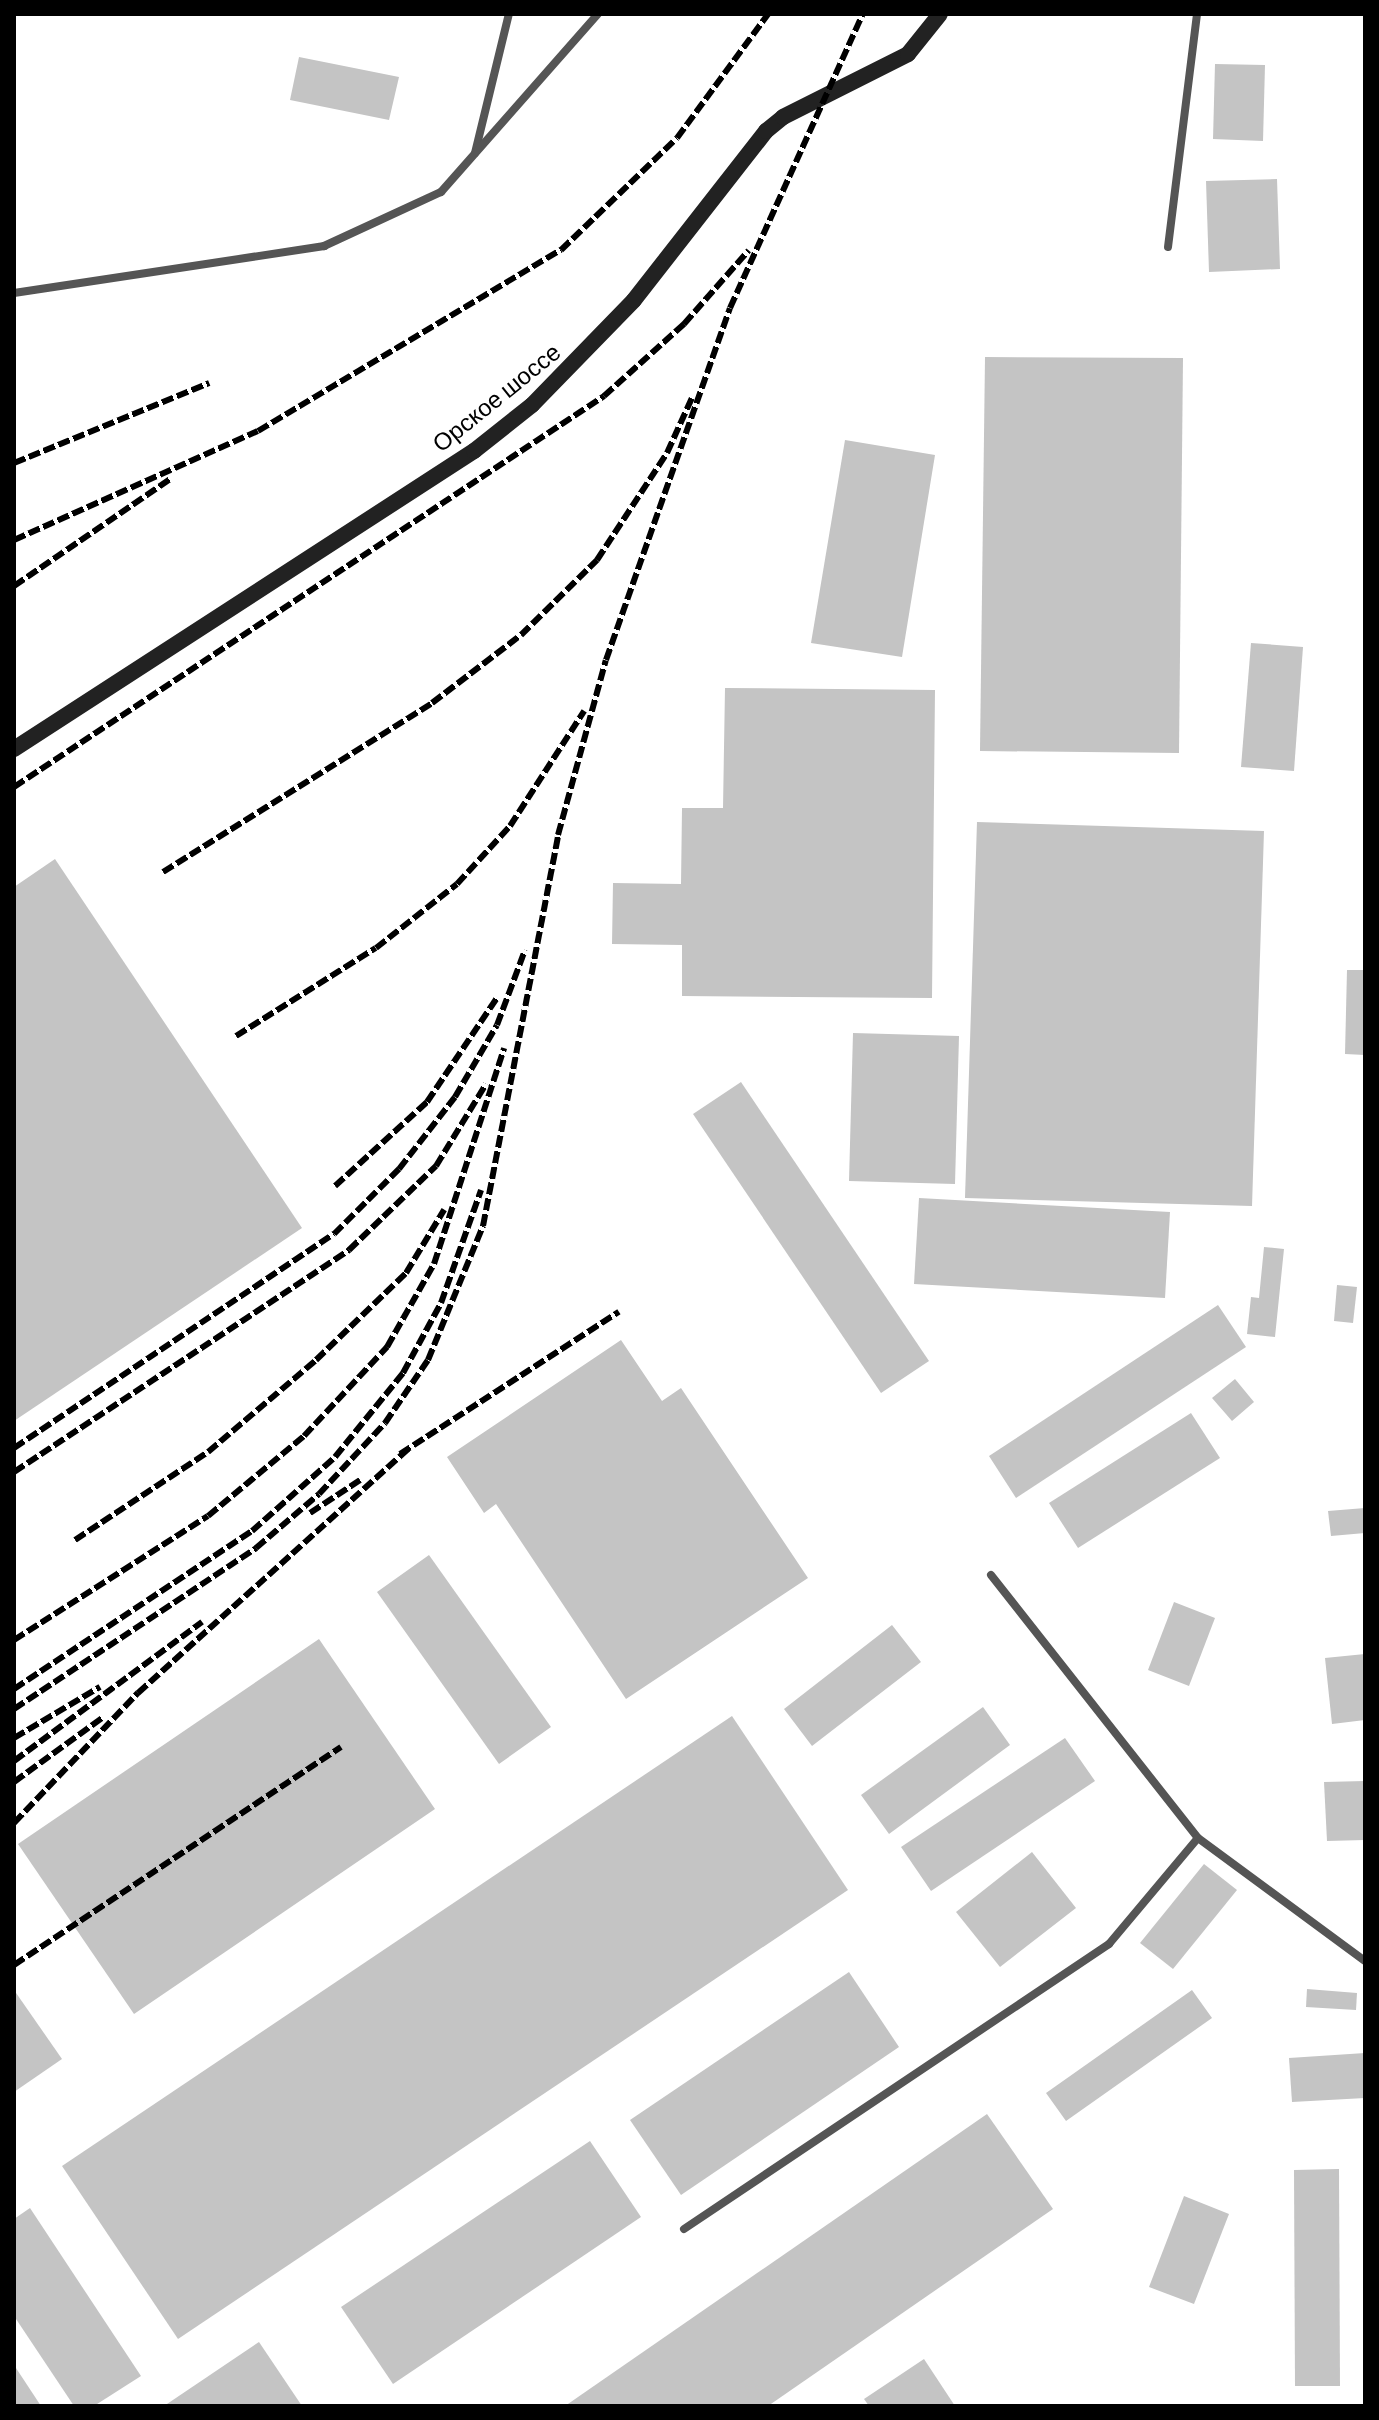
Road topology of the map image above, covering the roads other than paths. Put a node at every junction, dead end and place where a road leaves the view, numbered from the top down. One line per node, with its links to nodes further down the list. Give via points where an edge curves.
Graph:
1 (509, 14): 5 (lane)
2 (598, 14): 5 (lane)
3 (940, 14): 8 (street, Орское шоссе, via 908,54 783,117 766,131 625,311 532,405 474,451)
4 (1197, 14): 6 (lane)
5 (474, 156): 7 (lane, via 441,192 324,246)
6 (1168, 247)
7 (14, 293)
8 (14, 749)
9 (991, 1575): 10 (lane)
10 (1198, 1838): 11 (lane); 12 (lane, via 1109,1944)
11 (1365, 1961)
12 (684, 2229)

